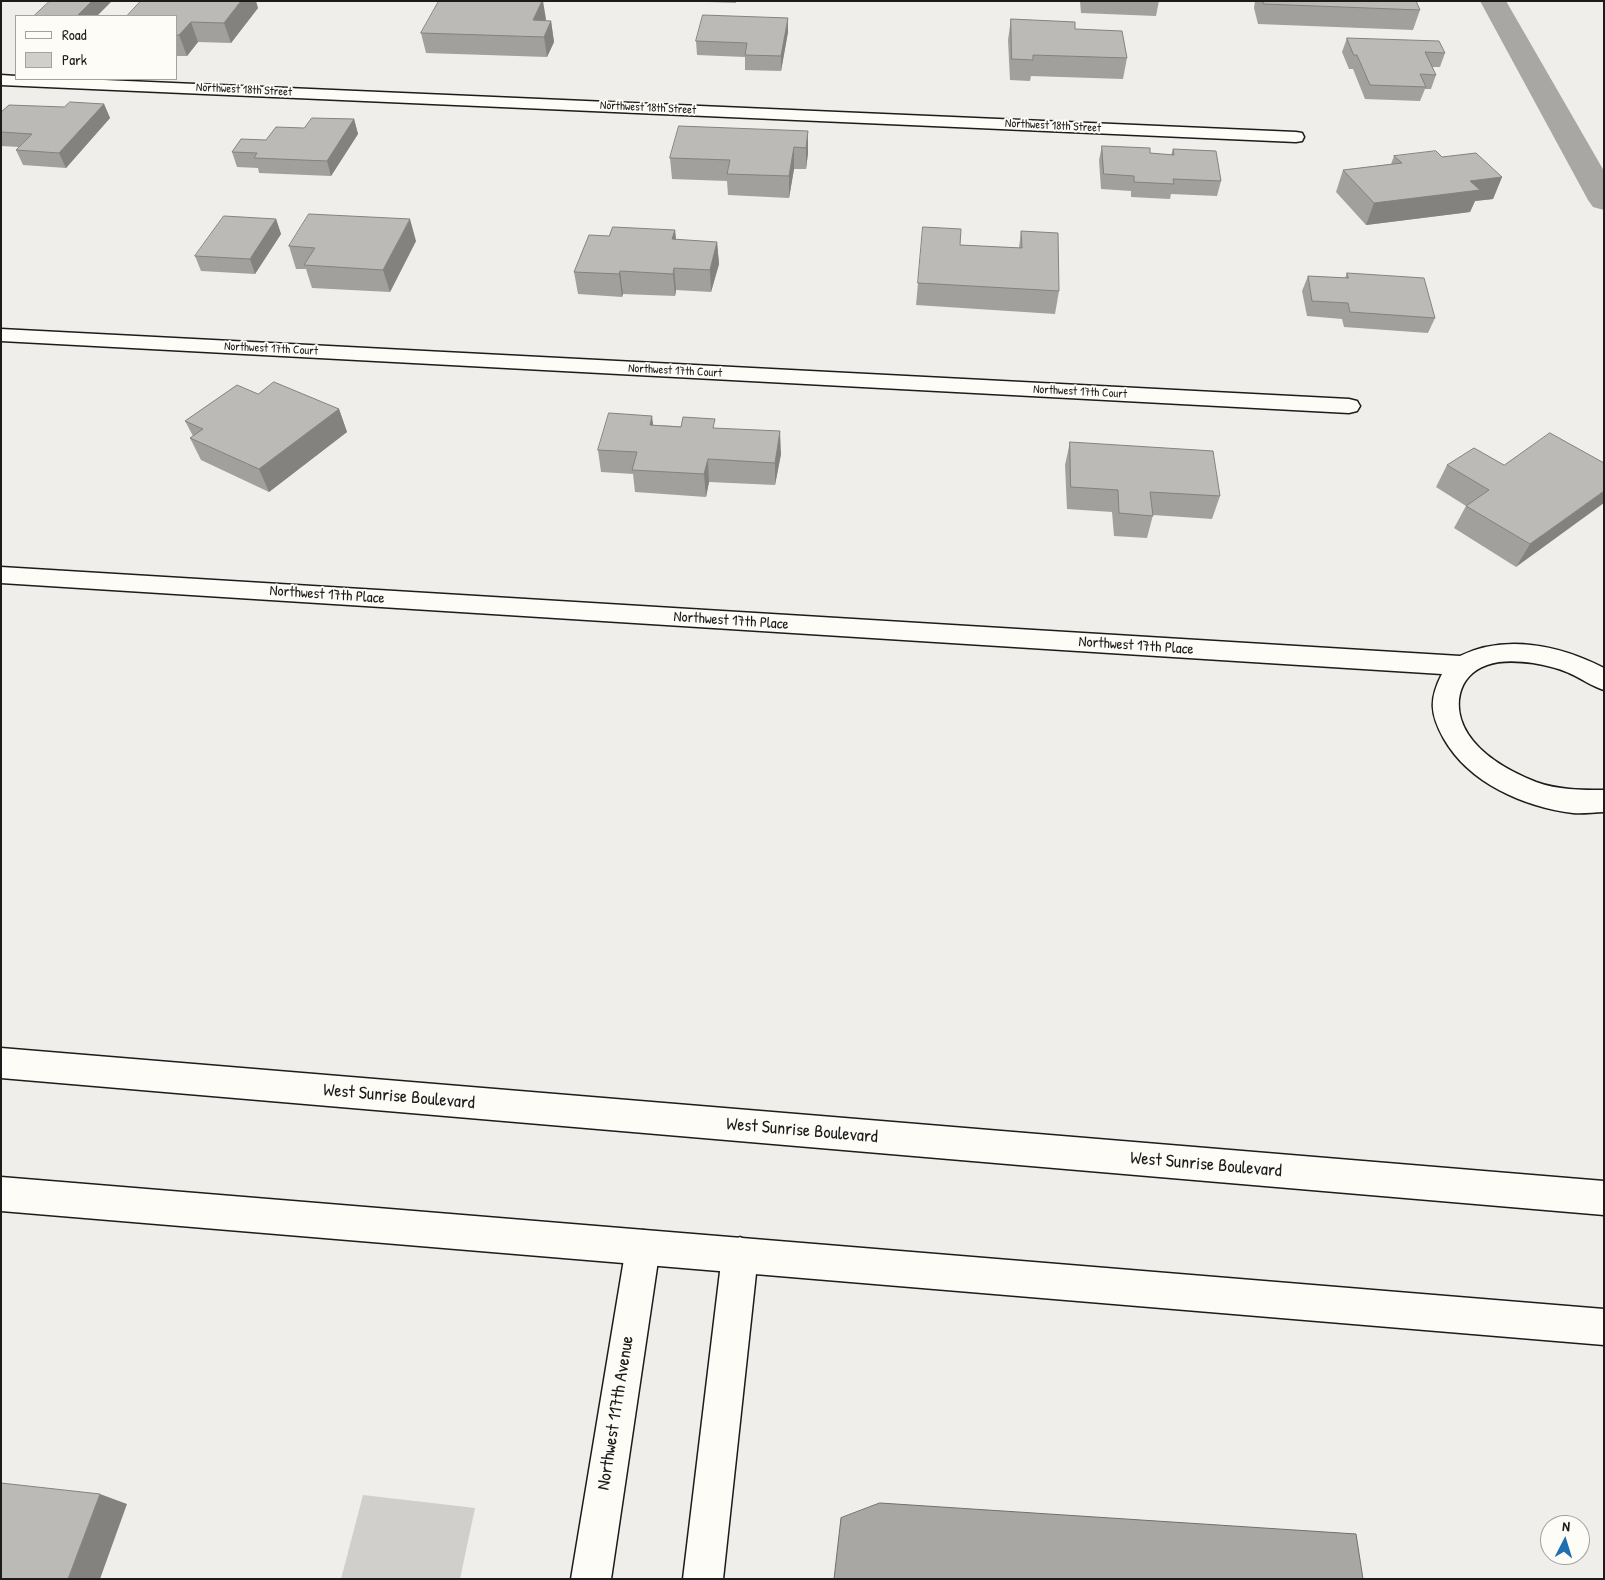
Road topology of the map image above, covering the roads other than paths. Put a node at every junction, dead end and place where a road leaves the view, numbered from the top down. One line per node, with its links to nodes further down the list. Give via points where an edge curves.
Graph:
1 (1, 80): 2 (main road, Northwest 18th Street)
2 (1296, 137)
3 (1, 335): 4 (main road, Northwest 17th Court)
4 (1349, 406)
5 (1, 575): 6 (main road, Northwest 17th Place)
6 (1462, 666): 7 (main road, via 1495,654 1545,655); 8 (main road, via 1449,683 1445,705 1453,730 1471,755 1499,778 1534,794 1571,802)
7 (1604, 680)
8 (1604, 801)
9 (1, 1063): 11 (main road, West Sunrise Boulevard)
10 (1, 1194): 12 (main road)
11 (1604, 1198)
12 (643, 1247): 13 (main road); 15 (main road, Northwest 117th Avenue)
13 (740, 1255): 14 (main road); 16 (main road)
14 (1604, 1327)
15 (590, 1579)
16 (703, 1579)

